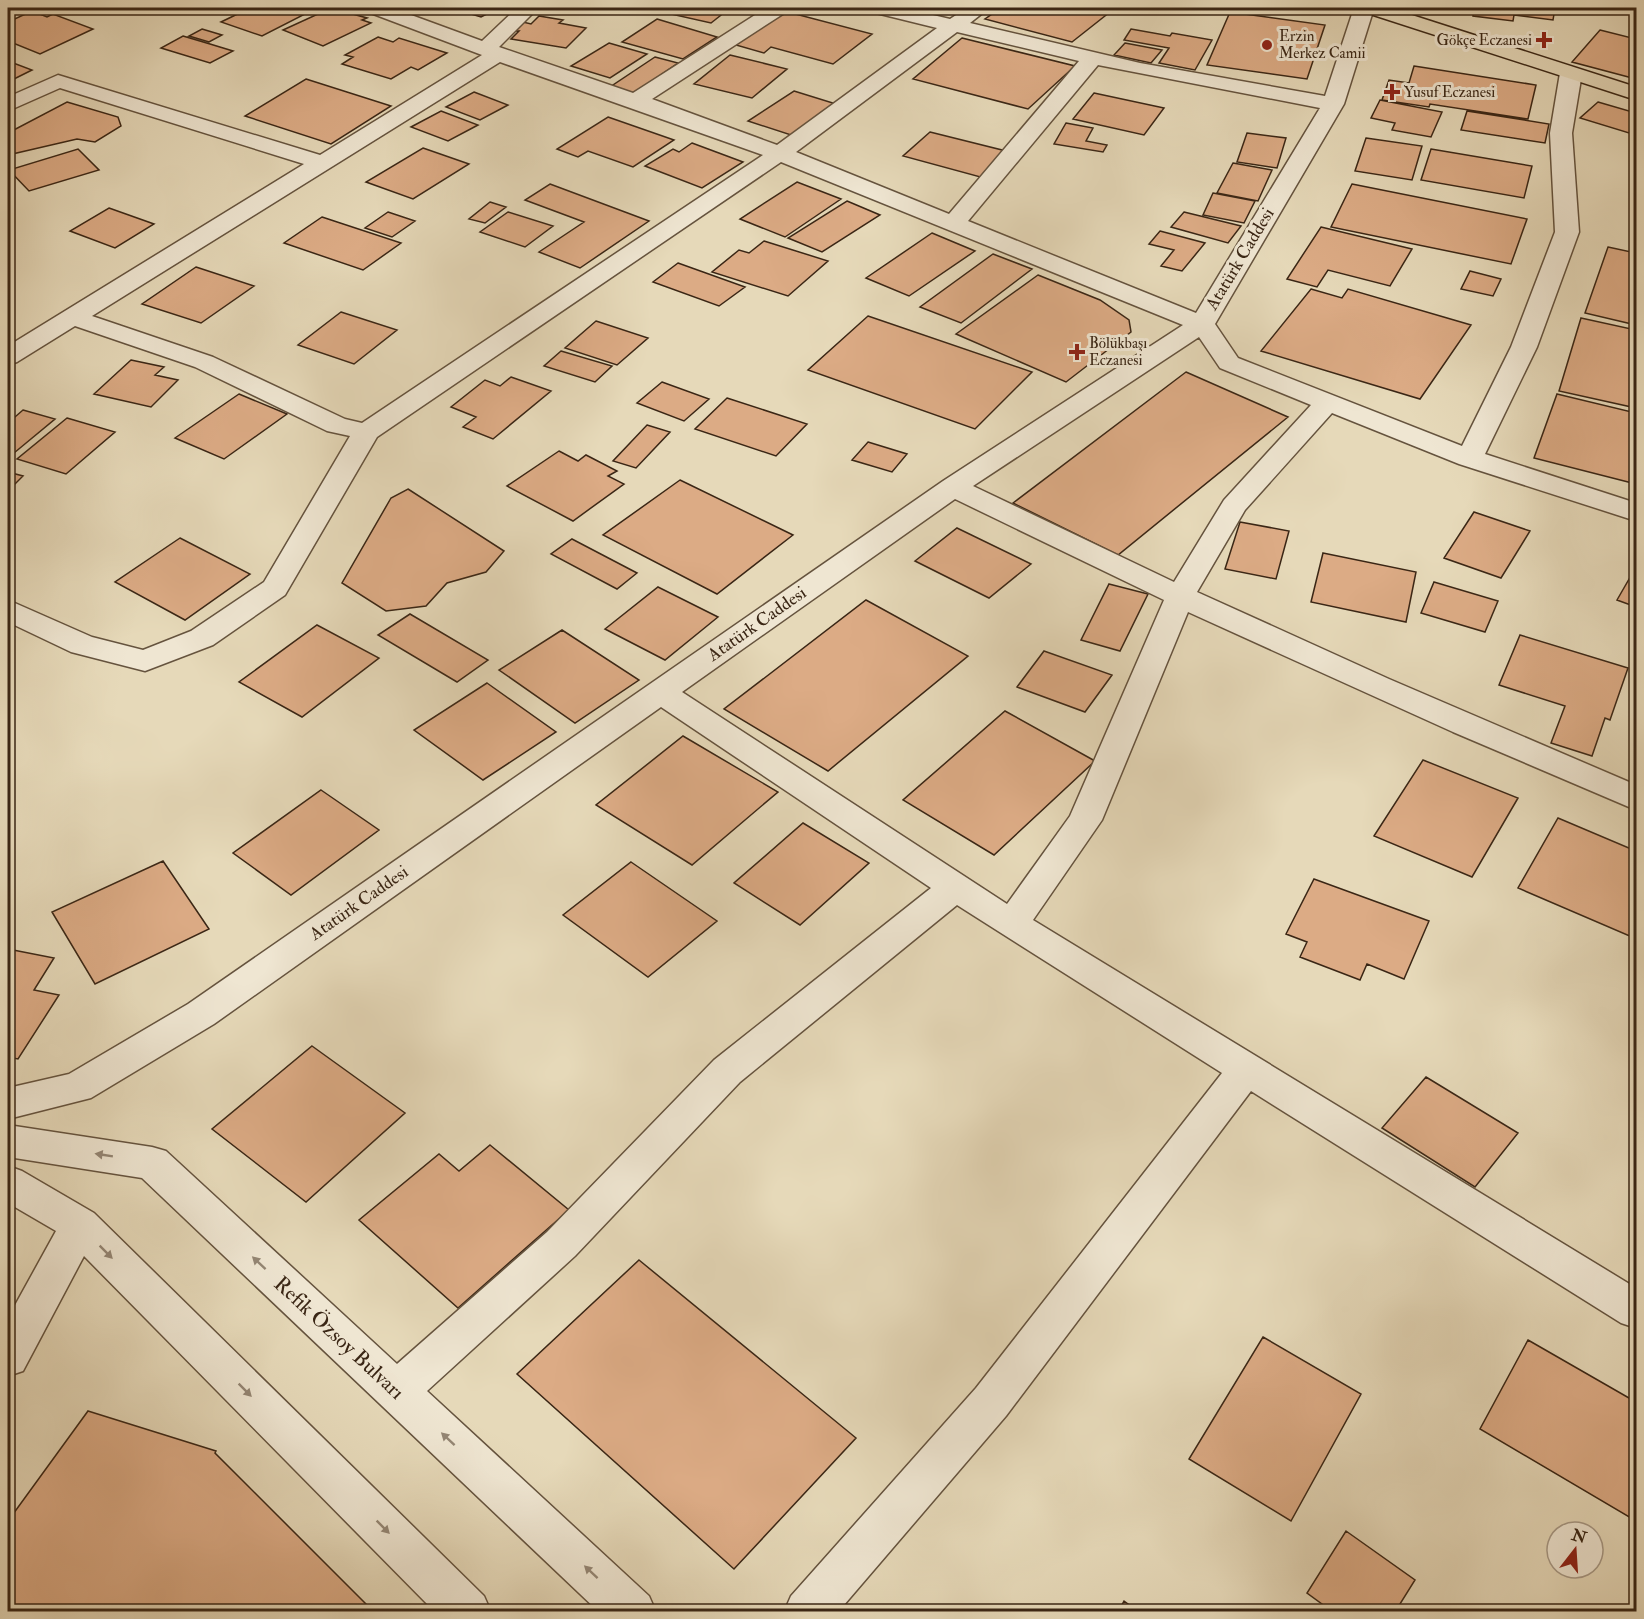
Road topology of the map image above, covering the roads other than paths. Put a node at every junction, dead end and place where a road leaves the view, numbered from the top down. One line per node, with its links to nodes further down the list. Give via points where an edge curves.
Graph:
1 (375, 8): 9 (street)
2 (528, 8): 9 (street)
3 (779, 8): 13 (street)
4 (879, 8): 8 (street)
5 (979, 8): 8 (street)
6 (1364, 8): 14 (street, Atatürk Caddesi)
7 (1371, 8): 11 (main road, via 1456,25)
8 (954, 25): 10 (street); 16 (street)
9 (492, 51): 13 (street); 17 (street)
10 (1093, 58): 14 (street); 18 (street)
11 (1571, 73): 12 (main road); 24 (street, via 1561,133 1567,232 1524,347)
12 (1636, 94)
13 (635, 101): 16 (street)
14 (1333, 104): 20 (street, Atatürk Caddesi)
15 (8, 105): 17 (street, via 58,81)
16 (780, 153): 18 (street); 23 (street)
17 (320, 162): 19 (street)
18 (954, 223): 20 (street)
19 (72, 317): 21 (street); 23 (street, via 204,362 336,425)
20 (1202, 324): 22 (street, via 1229,363); 25 (street, Atatürk Caddesi)
21 (8, 357)
22 (1327, 403): 24 (street); 27 (street, via 1234,506)
23 (366, 432): 28 (street, via 275,588 201,638 145,661 82,645)
24 (1470, 458): 26 (street)
25 (953, 487): 27 (street); 29 (street, Atatürk Caddesi)
26 (1636, 512)
27 (1180, 596): 30 (street); 32 (street, via 1085,820)
28 (8, 610)
29 (660, 692): 31 (street); 34 (street, Atatürk Caddesi, via 201,1014 78,1087)
30 (1636, 798)
31 (955, 888): 32 (street); 40 (street, via 727,1071 561,1244)
32 (1011, 924): 33 (street)
33 (1246, 1069): 38 (street); 43 (street, via 991,1402)
34 (8, 1103)
35 (8, 1141): 40 (street, Refik Özsoy Bulvarı, one-way to 35, via 152,1163)
36 (8, 1183): 37 (street)
37 (80, 1226): 39 (street); 41 (street, one-way to 41)
38 (1636, 1310)
39 (8, 1357)
40 (397, 1391): 42 (street, Refik Özsoy Bulvarı, one-way to 40)
41 (468, 1611)
42 (633, 1611)
43 (807, 1611)

